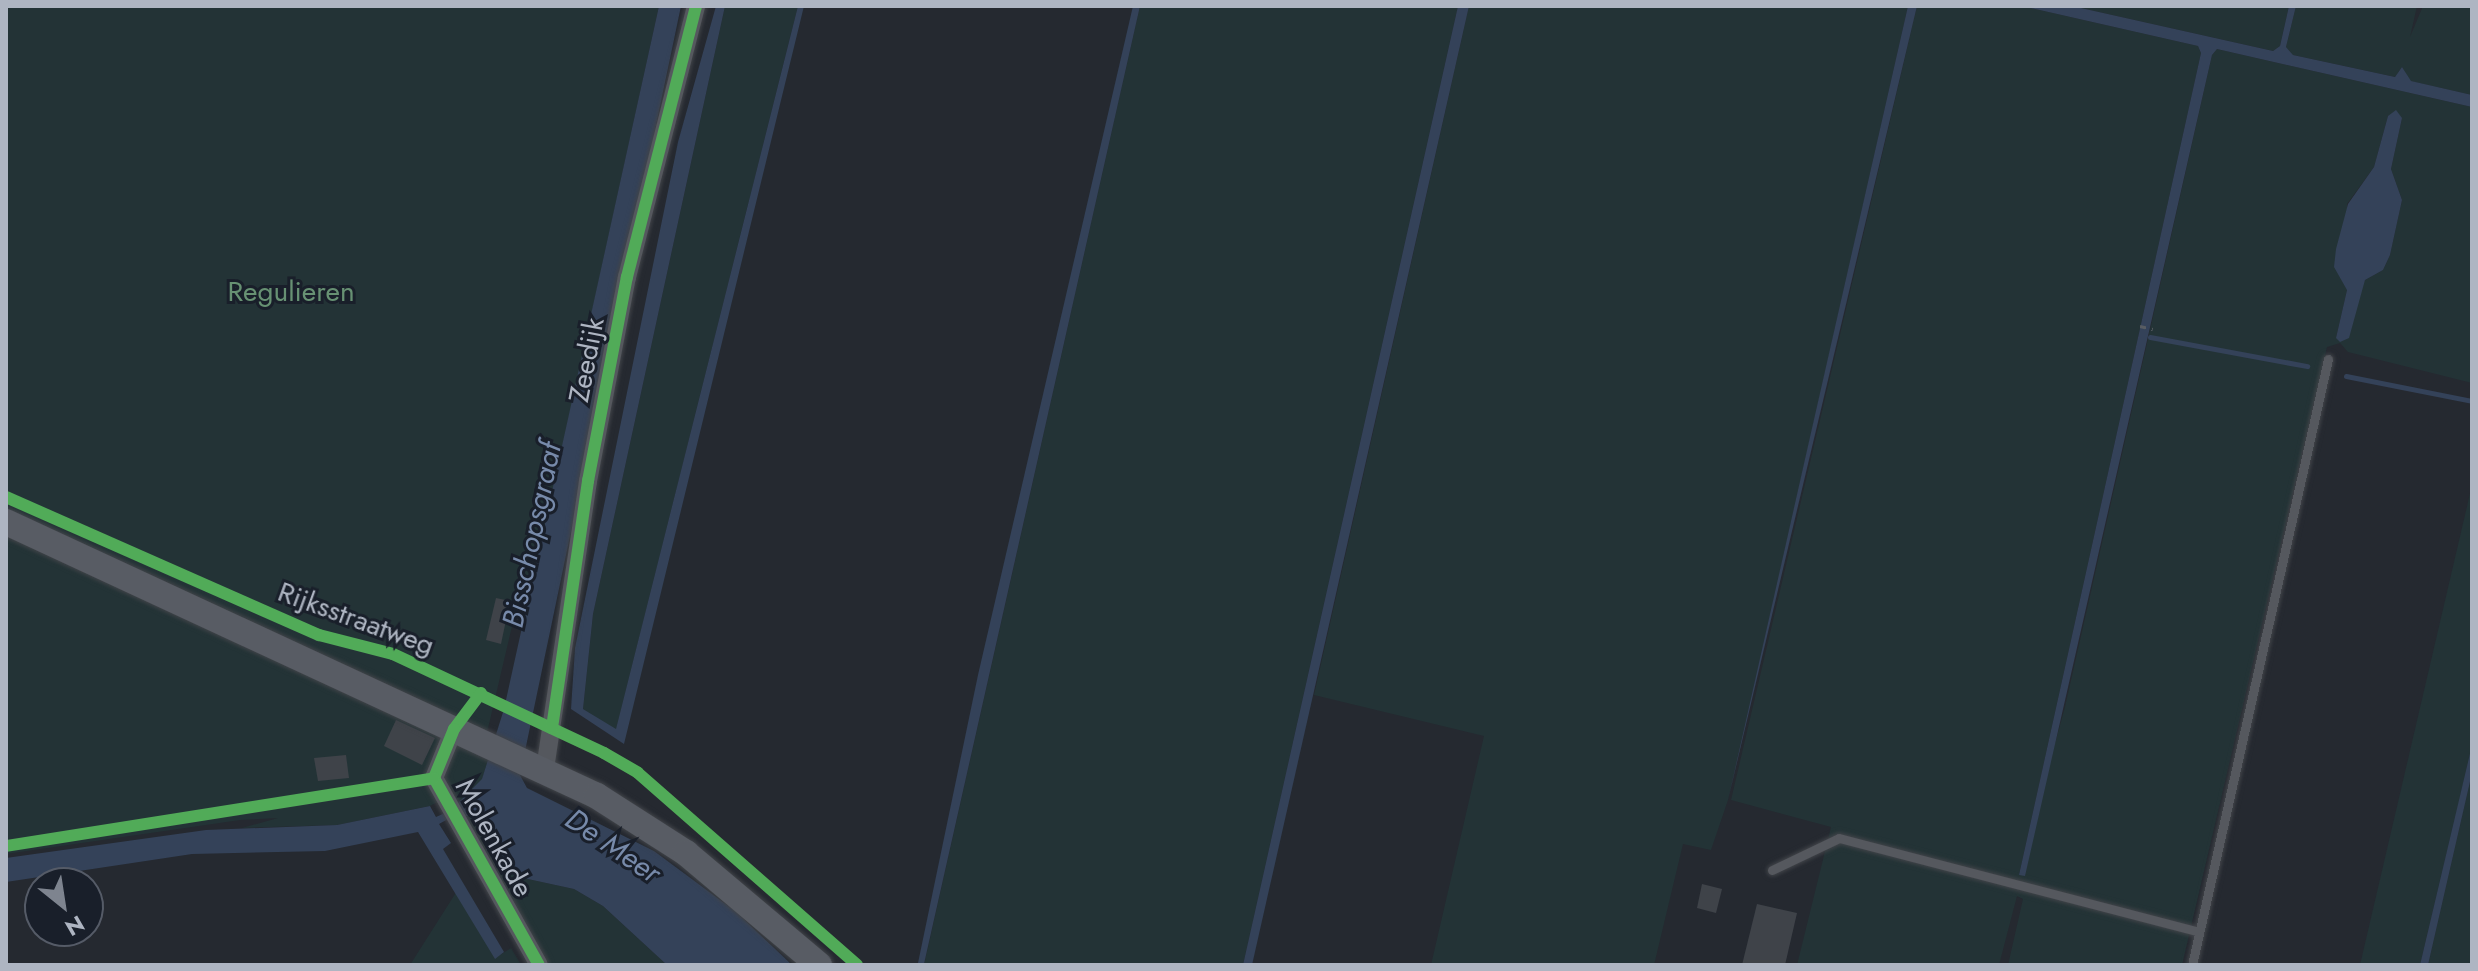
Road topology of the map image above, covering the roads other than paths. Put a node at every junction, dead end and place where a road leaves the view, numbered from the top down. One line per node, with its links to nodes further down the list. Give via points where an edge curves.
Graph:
1 (696, 6): 5 (street, Zeedijk, via 627,277)
2 (2328, 359): 7 (lane)
3 (6, 522): 4 (main road, Rijksstraatweg)
4 (454, 729): 5 (main road, Rijksstraatweg); 8 (street, Molenkade, via 434,778)
5 (536, 765): 9 (main road, Rijksstraatweg, via 686,853)
6 (1772, 870): 7 (lane, via 1839,838)
7 (2199, 932): 10 (lane)
8 (539, 965)
9 (819, 965)
10 (2192, 965)

